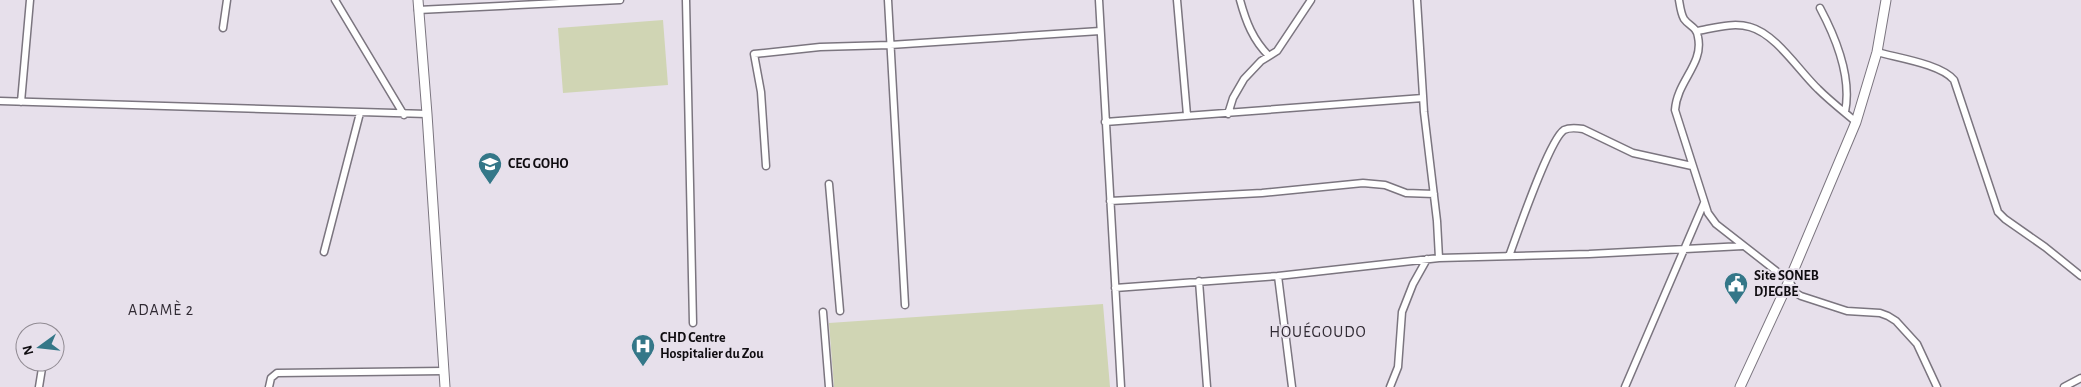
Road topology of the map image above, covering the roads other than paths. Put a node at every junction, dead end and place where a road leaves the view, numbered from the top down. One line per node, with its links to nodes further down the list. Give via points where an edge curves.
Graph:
1 (30, 0): 26 (street)
2 (227, 0): 18 (street)
3 (335, 0): 31 (street)
4 (418, 0): 17 (street)
5 (620, 0): 15 (street)
6 (686, 0): 55 (street)
7 (888, 0): 21 (street)
8 (1098, 0): 19 (street)
9 (1177, 0): 32 (street)
10 (1240, 0): 23 (street, via 1252,34)
11 (1311, 0): 23 (street, via 1286,39)
12 (1417, 0): 24 (street)
13 (1679, 0): 20 (street, via 1683,18)
14 (1886, 0): 22 (street)
15 (554, 2): 17 (street)
16 (1820, 8): 27 (street, via 1840,59 1847,95)
17 (418, 10): 29 (street)
18 (223, 28)
19 (1100, 31): 21 (street); 33 (street)
20 (1697, 31): 27 (street, via 1740,26 1752,27 1763,33); 36 (street, via 1698,55 1678,92 1675,110)
21 (890, 45): 35 (street, via 820,47 754,54 761,92); 52 (street)
22 (1877, 52): 34 (street); 48 (street, via 1950,75 1998,212)
23 (1269, 56): 30 (street, via 1244,79)
24 (1423, 98): 30 (street); 38 (street)
25 (0, 101): 26 (street)
26 (20, 102): 28 (street)
27 (1844, 112): 34 (street)
28 (360, 113): 31 (street); 43 (street)
29 (427, 114): 31 (street); 56 (street)
30 (1228, 114): 32 (street)
31 (404, 115)
32 (1186, 115): 33 (street)
33 (1105, 122): 39 (street)
34 (1856, 122): 50 (street)
35 (766, 166)
36 (1692, 166): 40 (street); 44 (street, via 1633,153 1583,129 1564,130 1538,178)
37 (830, 184): 53 (street)
38 (1434, 194): 39 (street, via 1363,183 1262,193); 45 (street)
39 (1110, 201): 51 (street)
40 (1704, 203): 41 (street, via 1716,224); 42 (street)
41 (1743, 246): 42 (street); 50 (street)
42 (1682, 250): 44 (street); 67 (street)
43 (324, 252)
44 (1509, 256): 45 (street)
45 (1439, 258): 46 (street)
46 (1426, 259): 47 (street); 66 (street, via 1402,312 1398,367)
47 (1278, 276): 49 (street); 65 (street)
48 (2081, 276)
49 (1199, 281): 51 (street); 64 (street)
50 (1789, 281): 68 (street); 69 (street, via 1796,293 1820,303 1847,311 1880,313 1896,321 1922,352)
51 (1115, 288): 63 (street)
52 (905, 306)
53 (840, 311)
54 (822, 312): 62 (street)
55 (693, 323)
56 (444, 371): 60 (street, via 278,373 271,378); 61 (street)
57 (40, 372): 59 (street)
58 (2081, 378): 70 (street)
59 (38, 387)
60 (269, 387)
61 (445, 387)
62 (828, 387)
63 (1120, 387)
64 (1208, 387)
65 (1292, 387)
66 (1390, 387)
67 (1625, 387)
68 (1740, 387)
69 (1937, 387)
70 (2064, 387)

